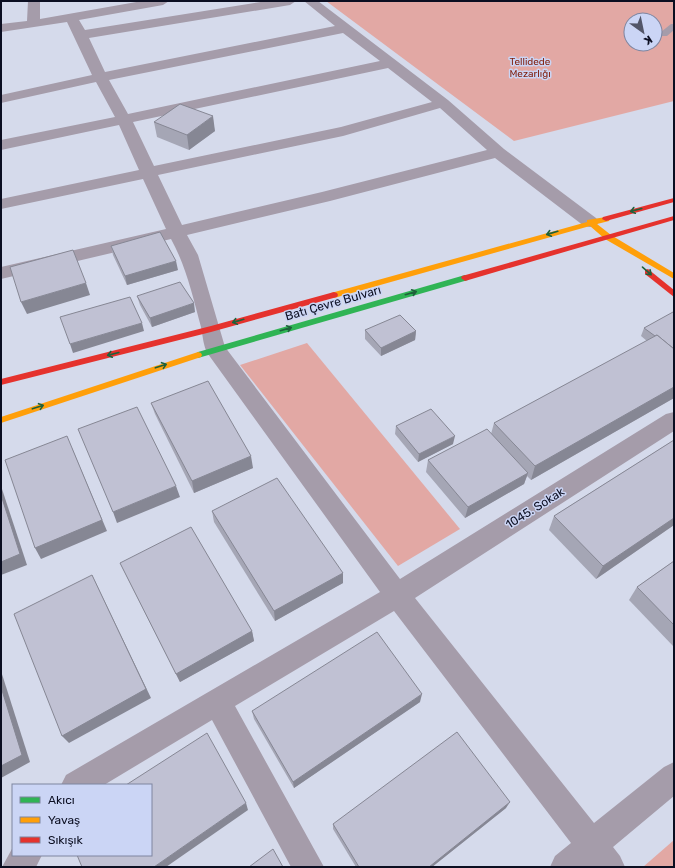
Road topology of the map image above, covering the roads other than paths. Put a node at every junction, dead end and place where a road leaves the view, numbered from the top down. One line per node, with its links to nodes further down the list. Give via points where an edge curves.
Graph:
1 (34, 1): 6 (street)
2 (163, 1): 5 (street)
3 (290, 1): 11 (street)
4 (310, 1): 9 (street)
5 (72, 18): 6 (street); 11 (street)
6 (33, 24): 8 (street)
7 (674, 26): 10 (lane)
8 (1, 28)
9 (346, 28): 12 (street); 13 (street)
10 (664, 34)
11 (81, 35): 13 (street)
12 (392, 64): 15 (street); 16 (street)
13 (100, 77): 14 (street); 16 (street)
14 (1, 99)
15 (443, 103): 18 (street); 19 (street, via 344,131)
16 (124, 120): 17 (street); 19 (street)
17 (1, 145)
18 (498, 152): 23 (street); 24 (street, via 324,197)
19 (149, 173): 21 (street); 24 (street)
20 (674, 200): 23 (main road, Batı Çevre Bulvarı, one-way to 23)
21 (1, 204)
22 (674, 218): 25 (main road, Batı Çevre Bulvarı)
23 (590, 222): 25 (main road); 29 (main road, Batı Çevre Bulvarı, one-way to 29)
24 (176, 231): 26 (street); 29 (street, via 190,255)
25 (608, 237): 27 (main road); 28 (main road, one-way to 28); 29 (main road, Batı Çevre Bulvarı, one-way to 25)
26 (1, 273)
27 (674, 276)
28 (674, 294)
29 (213, 339): 30 (main road, Batı Çevre Bulvarı, one-way to 30); 31 (main road, Batı Çevre Bulvarı, one-way to 29); 33 (street)
30 (1, 382)
31 (1, 420)
32 (674, 420): 33 (street, 1045. Sokak)
33 (397, 595): 34 (street, 1045. Sokak); 38 (street)
34 (217, 702): 36 (street, 1045. Sokak); 40 (street)
35 (674, 777): 38 (street)
36 (78, 784)
37 (25, 856): 39 (street)
38 (600, 856): 41 (street)
39 (18, 867)
40 (308, 867)
41 (566, 867)

